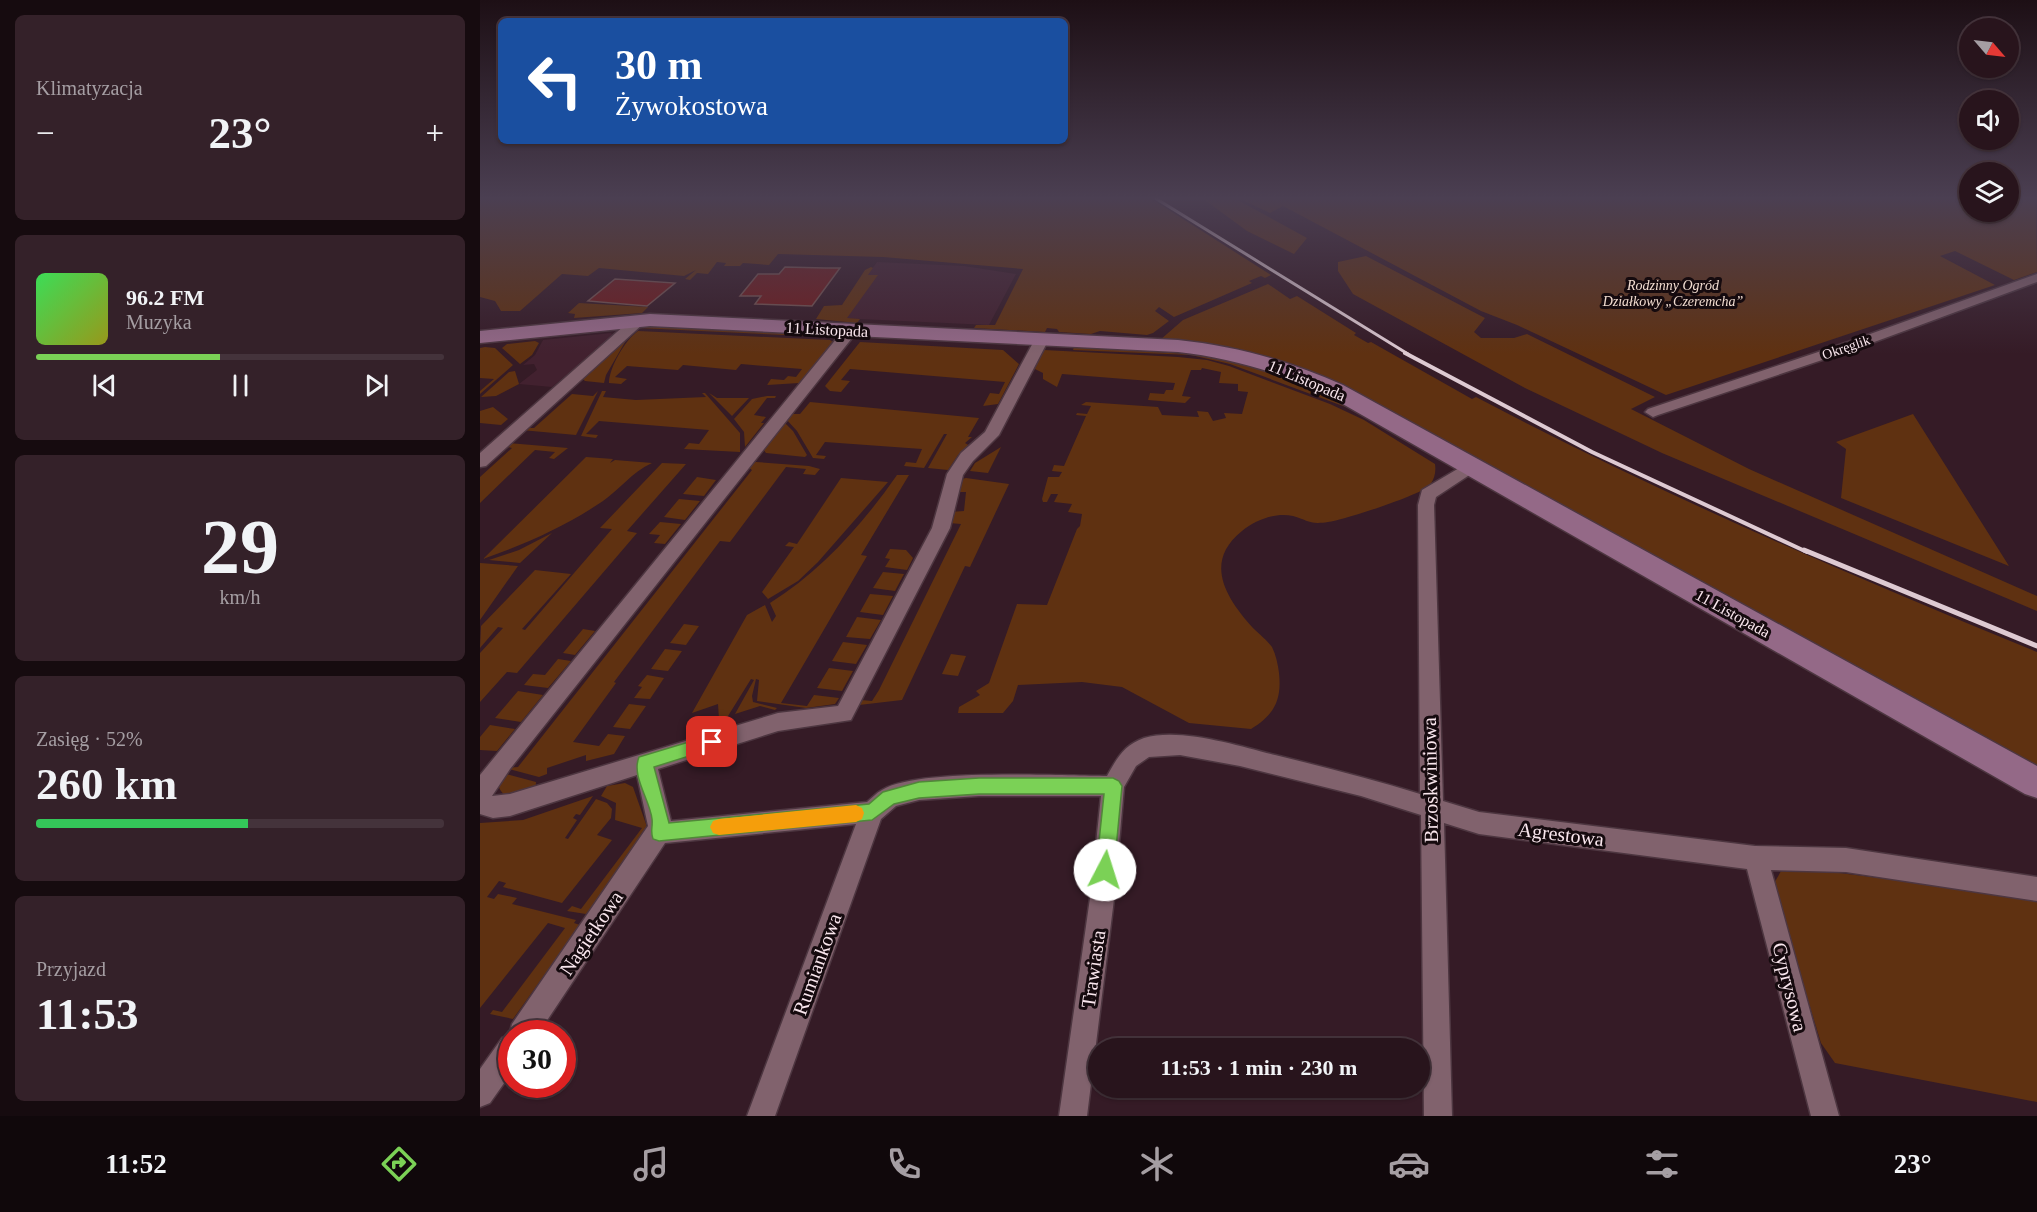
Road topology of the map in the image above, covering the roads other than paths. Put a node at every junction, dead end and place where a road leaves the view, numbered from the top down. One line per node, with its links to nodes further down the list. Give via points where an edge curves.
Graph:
1 (2037, 278): 6 (street, Okręglik)
2 (639, 320): 3 (street, 11 Listopada); 4 (street, 11 Listopada); 7 (street)
3 (850, 330): 5 (street, 11 Listopada); 9 (street, via 502,762 480,799 488,807 510,805)
4 (480, 337)
5 (1042, 339): 8 (street, 11 Listopada, via 1195,348 1261,361 1319,382); 9 (street, via 991,435 955,474 941,528 844,714 778,722)
6 (1653, 412)
7 (480, 462)
8 (1471, 466): 10 (street, 11 Listopada); 12 (street, Brzoskwiniowa, via 1428,494 1426,505)
9 (645, 762): 14 (street, via 661,819)
10 (2037, 783)
11 (1113, 786): 12 (street, Agrestowa, via 1136,752 1180,745 1361,786); 13 (street, via 919,790 890,797); 21 (street, Trawiasta)
12 (1431, 808): 15 (street, Agrestowa, via 1490,825); 22 (street, Brzoskwiniowa)
13 (872, 812): 14 (street); 20 (street, Rumiankowa)
14 (659, 833): 17 (street, Nagietkowa)
15 (1755, 858): 16 (street, Agrestowa, via 1846,860); 23 (street, Cyprysowa)
16 (2037, 889)
17 (532, 1020)
18 (498, 1068): 19 (street)
19 (480, 1093)
20 (762, 1116)
21 (1073, 1116)
22 (1438, 1116)
23 (1825, 1116)

